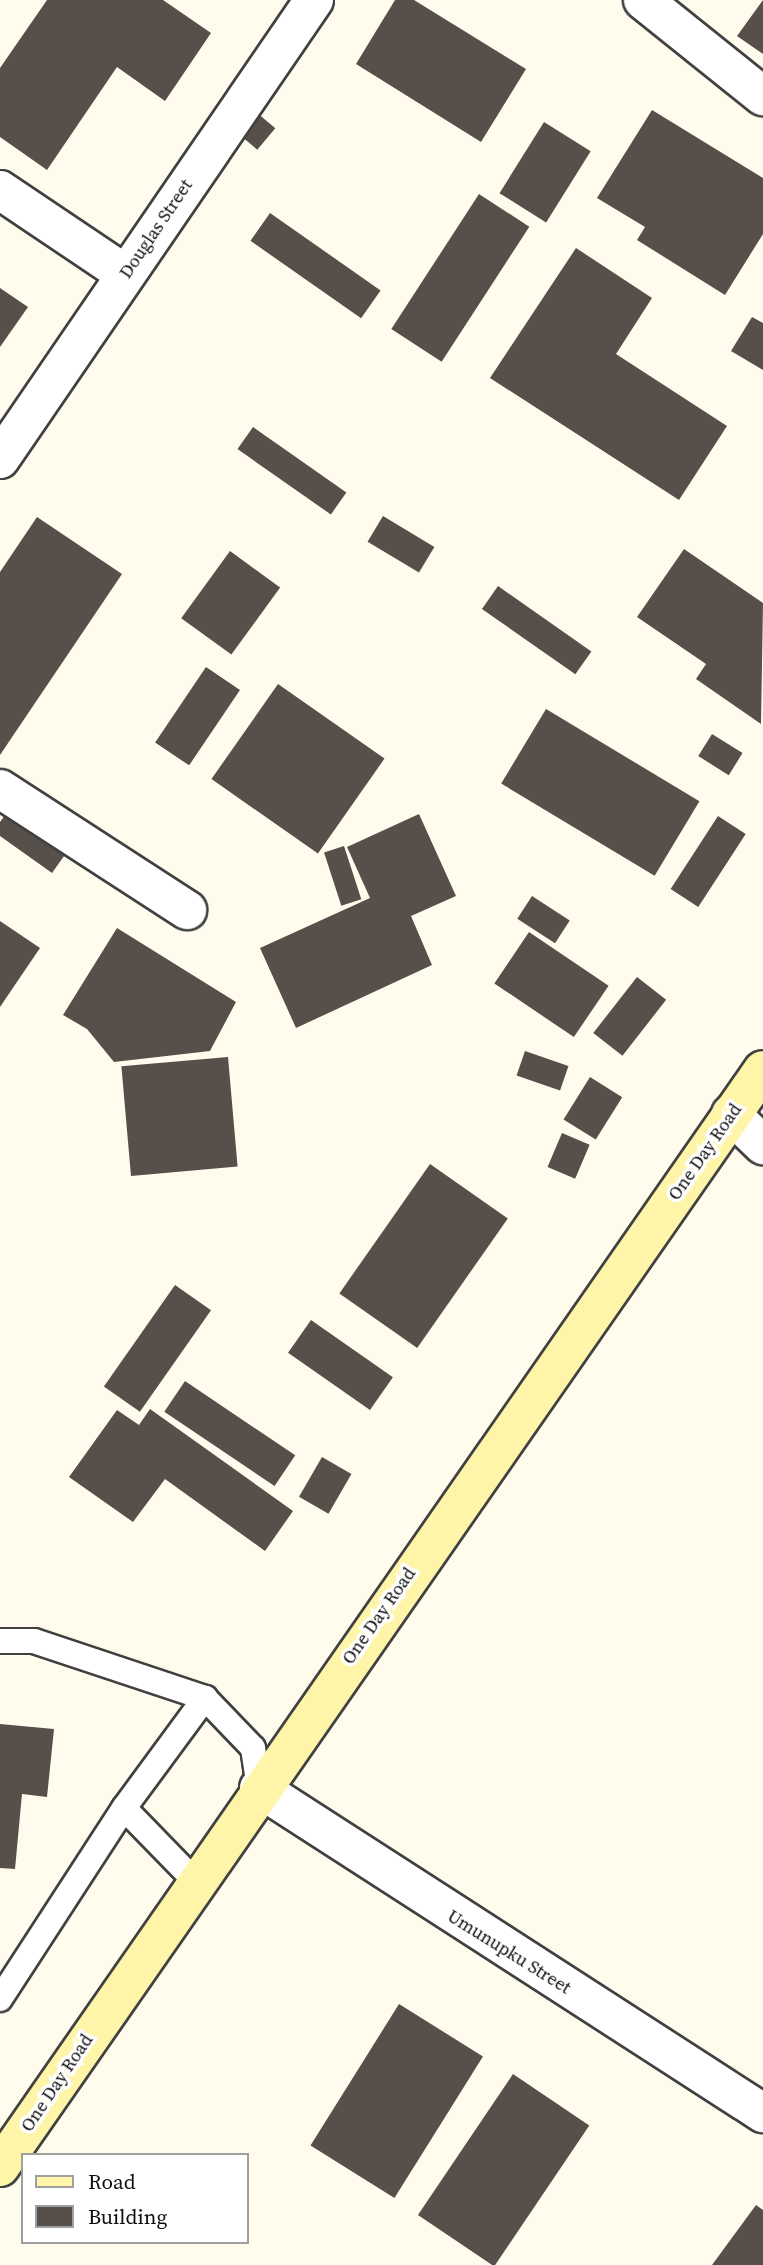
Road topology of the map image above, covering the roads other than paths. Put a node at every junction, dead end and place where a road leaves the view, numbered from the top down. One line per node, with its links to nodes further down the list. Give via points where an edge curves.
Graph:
1 (314, 0): 5 (street, Douglas Street)
2 (643, 0): 3 (street)
3 (763, 96)
4 (0, 190): 5 (street)
5 (125, 274): 6 (street, Douglas Street)
6 (0, 459)
7 (0, 789): 8 (street)
8 (187, 910)
9 (762, 1073): 10 (main road, One Day Road)
10 (731, 1114): 11 (street); 14 (main road, One Day Road)
11 (763, 1144)
12 (0, 1641): 13 (lane, via 34,1641)
13 (205, 1698): 14 (lane, via 253,1748); 15 (lane)
14 (259, 1788): 16 (main road, One Day Road); 18 (street, Umunupku Street)
15 (124, 1808): 16 (lane); 17 (lane)
16 (194, 1880): 19 (main road, One Day Road)
17 (0, 1998)
18 (763, 2113)
19 (0, 2166)

